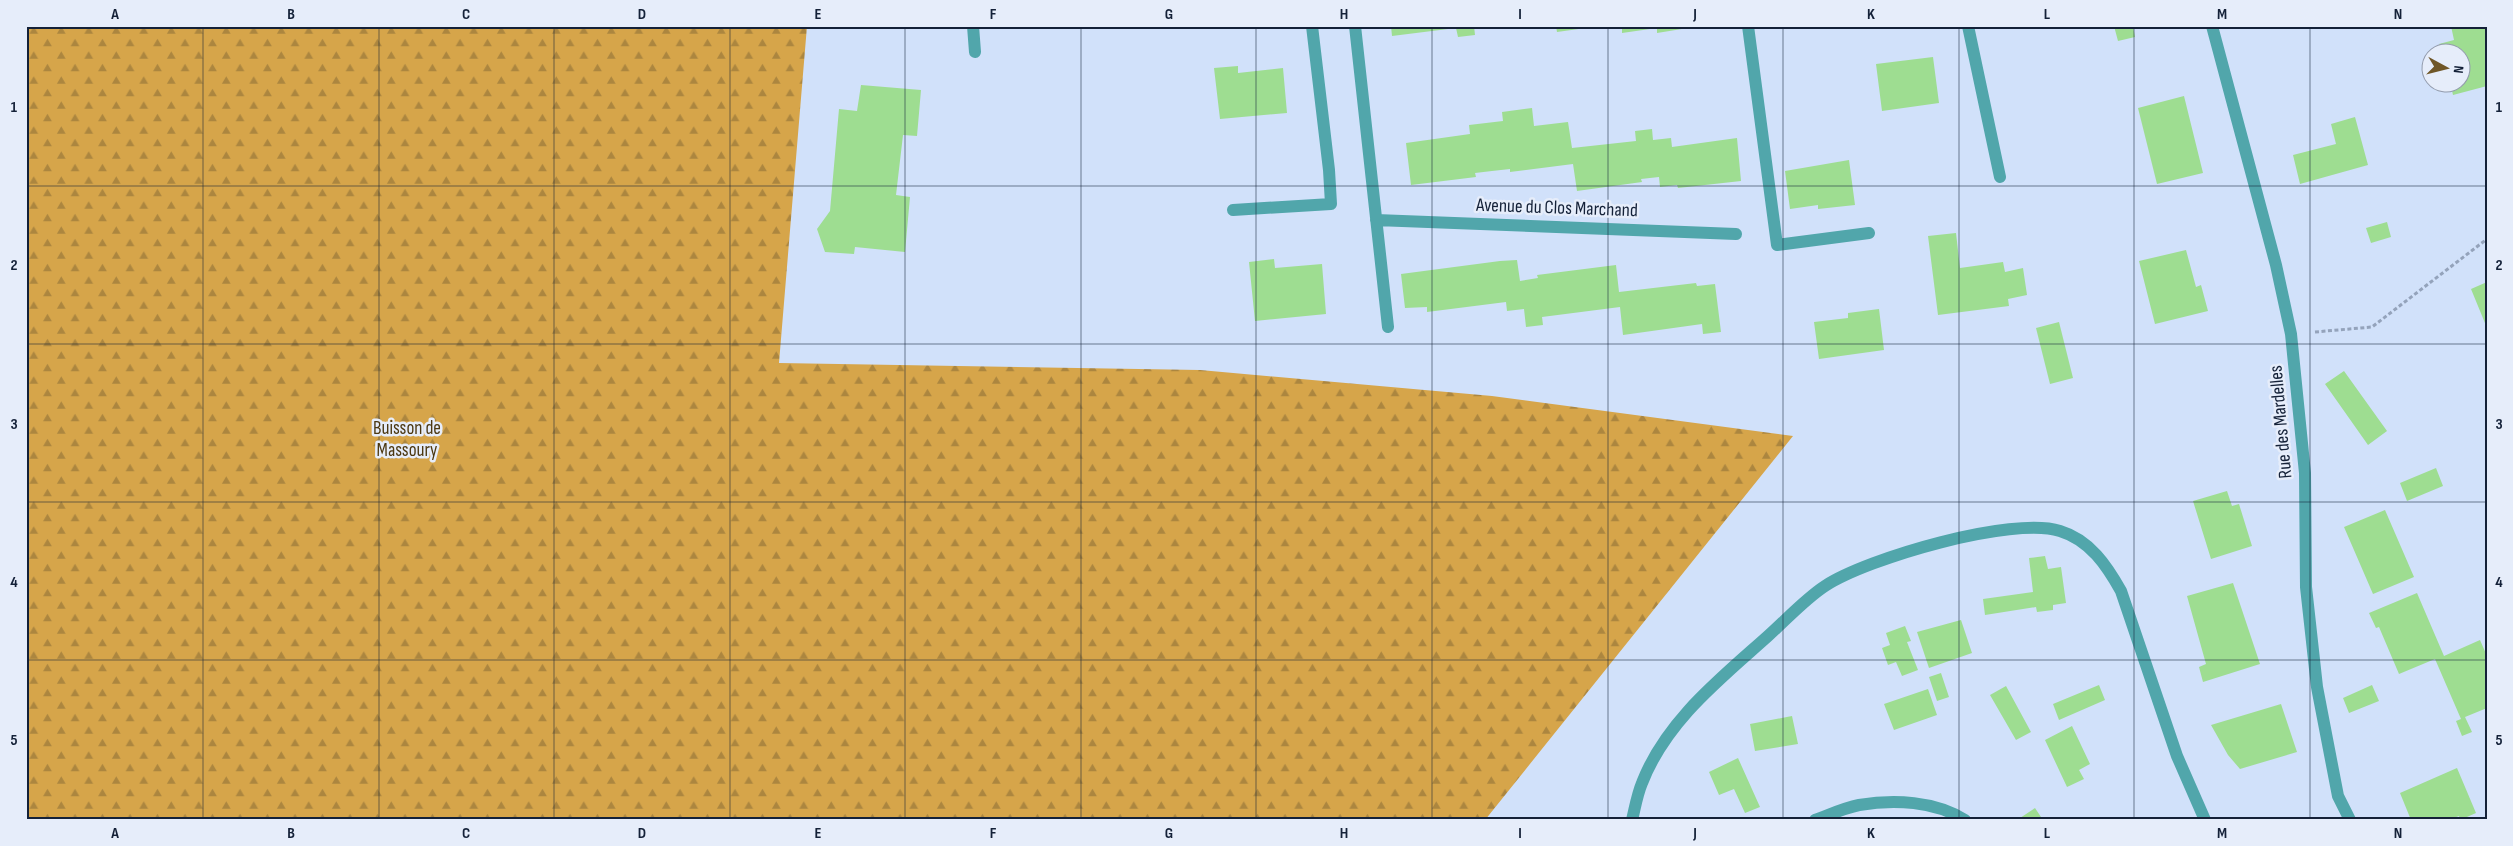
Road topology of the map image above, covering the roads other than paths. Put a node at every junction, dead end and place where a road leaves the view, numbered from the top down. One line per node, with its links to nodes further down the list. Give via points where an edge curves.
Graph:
1 (973, 26): 7 (street)
2 (1312, 26): 9 (street, via 1331,204)
3 (1355, 26): 10 (street)
4 (1748, 26): 11 (street, via 1777,245)
5 (1968, 26): 8 (street)
6 (2212, 26): 18 (street, Rue des Mardelles, via 2276,265 2291,334 2305,473 2306,587 2317,687 2338,796)
7 (975, 52)
8 (2000, 177)
9 (1233, 210)
10 (1376, 220): 12 (street, Avenue du Clos Marchand); 13 (street)
11 (1869, 233)
12 (1736, 234)
13 (1388, 326)
14 (1632, 820): 17 (street, via 1642,783 1666,739 1702,695 1825,586 1881,560 1939,542 2028,529 2060,531 2087,545 2107,566 2121,590 2177,756)
15 (1815, 820): 16 (street, via 1858,805 1899,801 1939,808)
16 (1965, 820)
17 (2205, 820)
18 (2350, 820)

